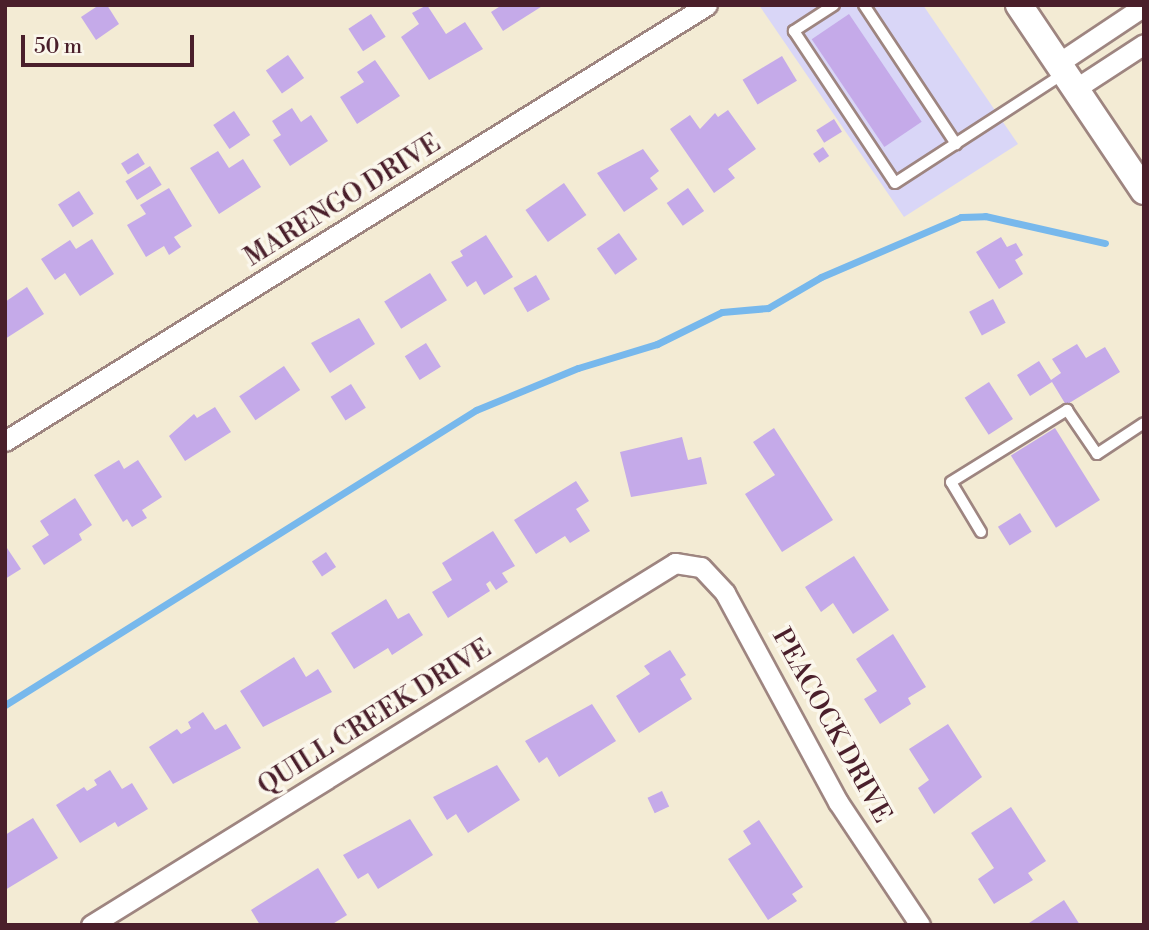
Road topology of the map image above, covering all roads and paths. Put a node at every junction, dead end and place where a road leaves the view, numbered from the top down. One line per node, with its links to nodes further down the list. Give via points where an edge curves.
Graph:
1 (707, 5): 11 (street, MARENGO DRIVE)
2 (834, 5): 8 (lane, via 794,31 895,183)
3 (864, 5): 8 (lane)
4 (1019, 5): 7 (main road)
5 (1144, 6): 7 (street)
6 (1144, 44): 7 (street)
7 (1065, 76): 8 (lane); 9 (main road)
8 (956, 144)
9 (1144, 191)
10 (1144, 423): 12 (lane, via 1097,454 1068,410 951,482)
11 (5, 440)
12 (981, 533)
13 (688, 564): 14 (street, QUILL CREEK DRIVE, via 676,563 644,581); 15 (street, PEACOCK DRIVE, via 708,572 725,593 838,802)
14 (92, 925)
15 (920, 925)

